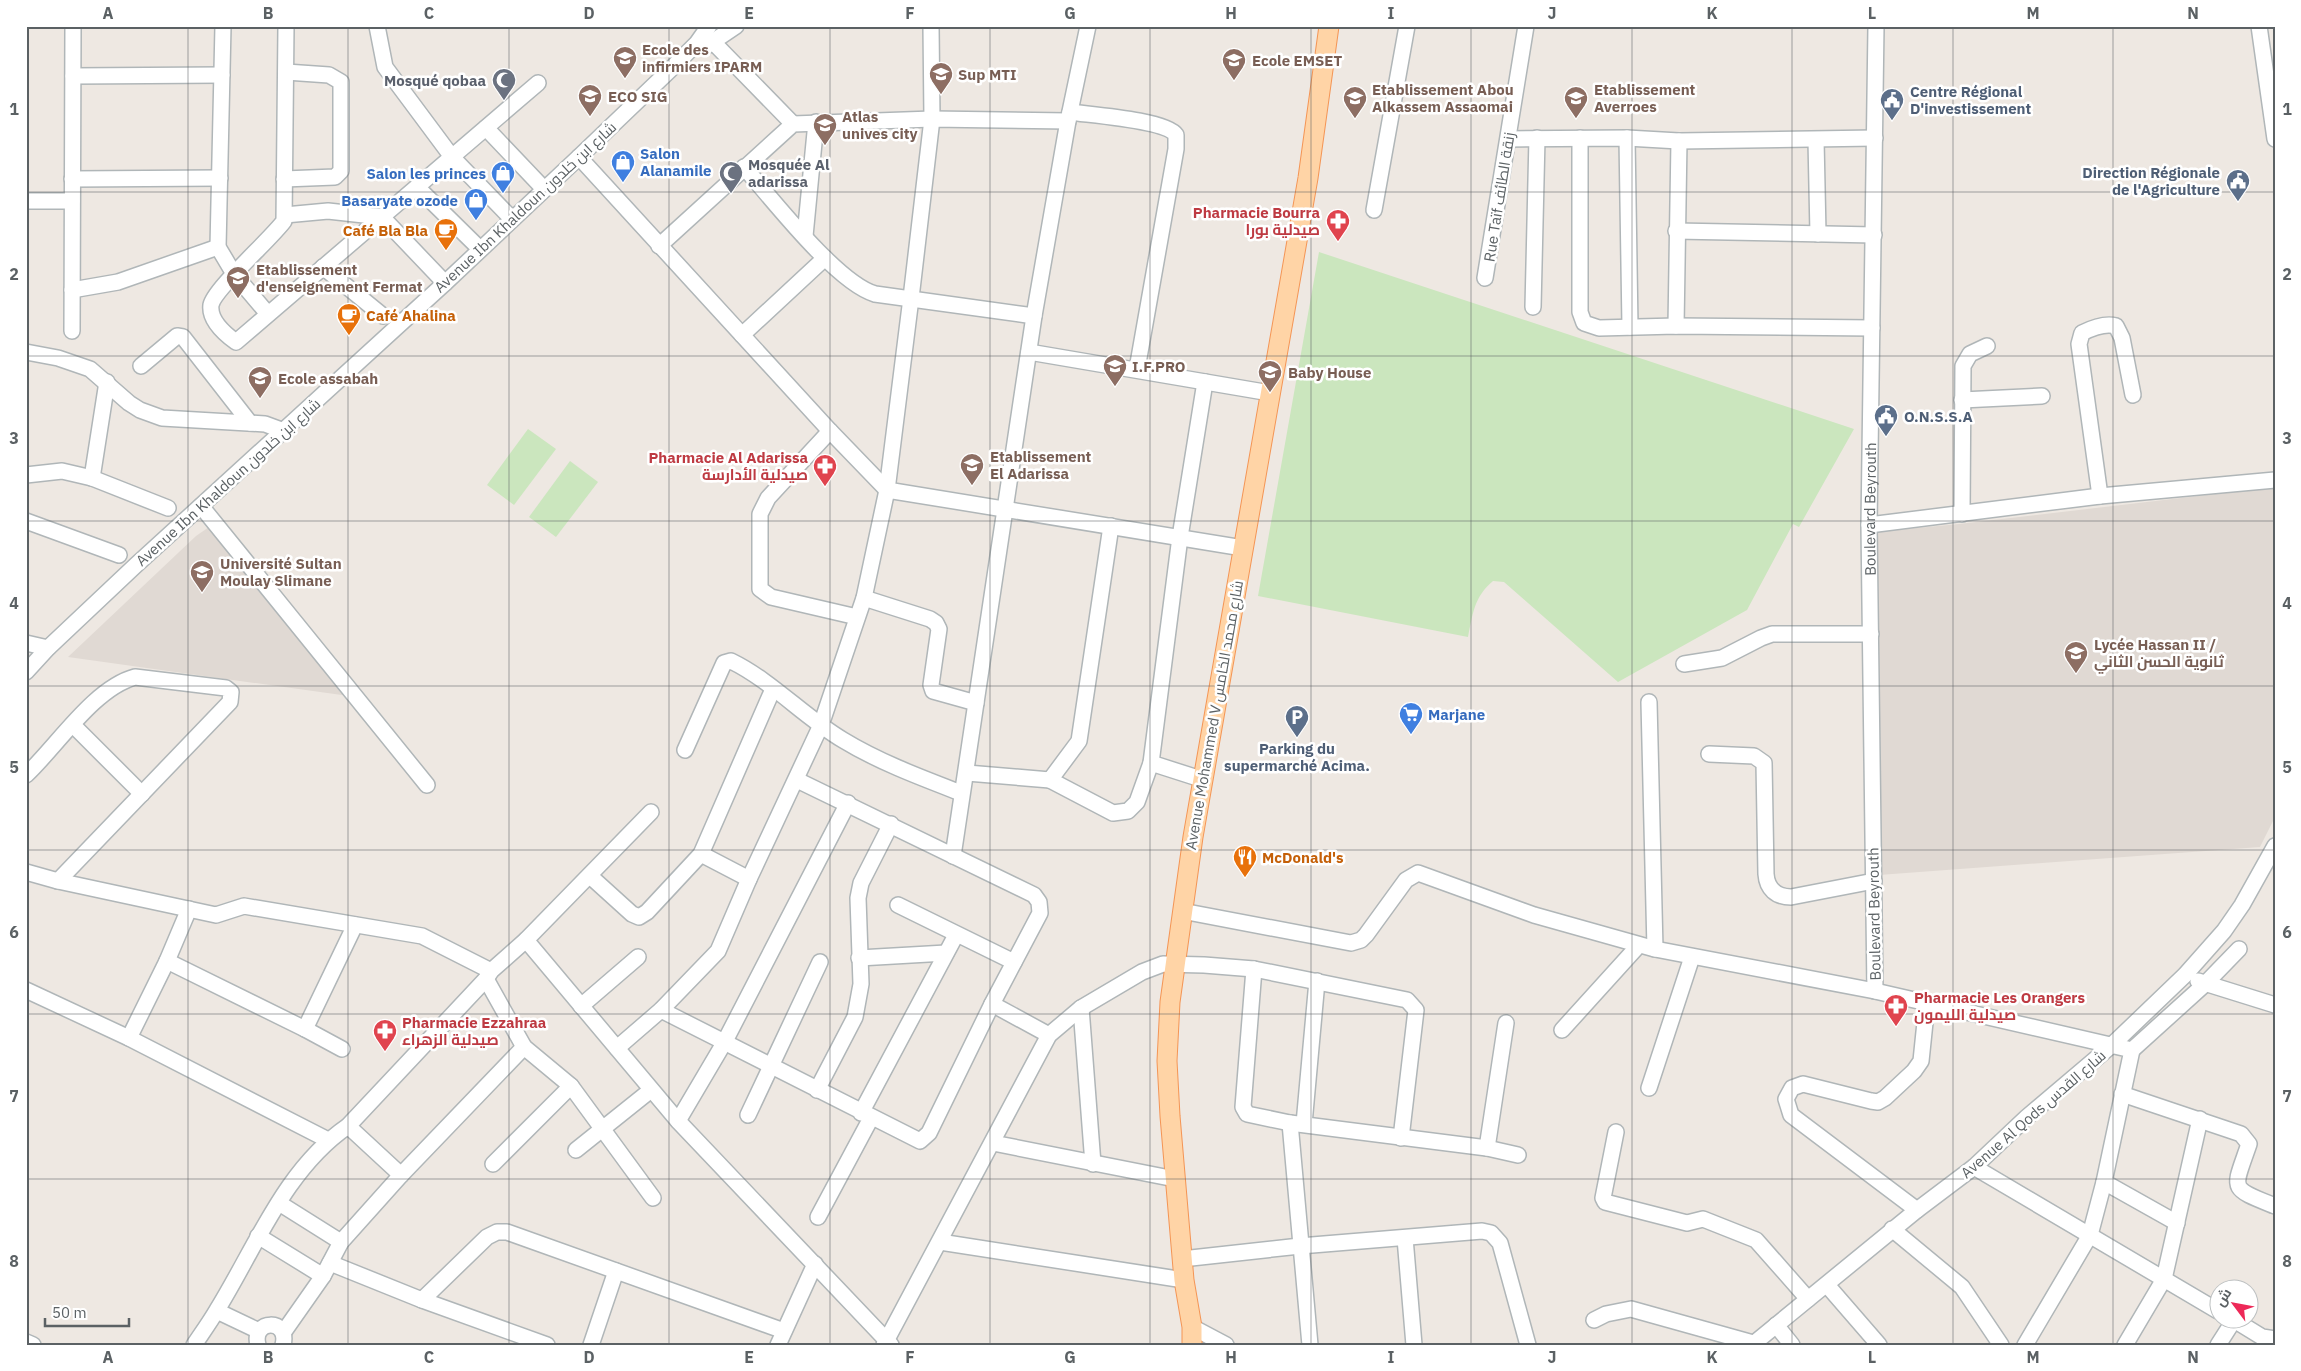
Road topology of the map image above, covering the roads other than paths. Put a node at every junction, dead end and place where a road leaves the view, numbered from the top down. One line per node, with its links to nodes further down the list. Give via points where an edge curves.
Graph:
1 (73, 26): 21 (street)
2 (223, 26): 20 (street)
3 (286, 26): 19 (street)
4 (377, 26): 37 (street, via 384,67)
5 (698, 26): 17 (street)
6 (709, 26): 17 (street)
7 (736, 26): 16 (street)
8 (931, 26): 25 (street)
9 (1088, 26): 24 (street)
10 (1330, 26): 23 (main road)
11 (1343, 26): 23 (main road)
12 (1407, 26): 47 (street)
13 (1526, 26): 33 (street, Rue Taïf زنقة الطائف)
14 (1876, 26): 32 (street, Boulevard Beyrouth)
15 (2259, 26): 34 (street)
16 (713, 42): 18 (street); 27 (street)
17 (697, 43): 18 (street)
18 (672, 68): 38 (street, Avenue Ibn Khaldoun شارع ابن خلدون)
19 (286, 72): 42 (street); 42 (street, via 329,75 341,82 341,171 335,177)
20 (222, 75): 21 (street); 40 (street)
21 (73, 76): 41 (street)
22 (538, 83): 28 (street)
23 (1322, 89): 82 (main road, Avenue Mohammed V شارع محمد الخامس)
24 (1069, 116): 25 (street); 68 (street); 79 (street, via 1154,124 1169,128 1176,135)
25 (932, 119): 26 (street); 64 (street)
26 (816, 122): 27 (street); 54 (street)
27 (793, 124): 39 (street)
28 (486, 128): 37 (street); 44 (street)
29 (1537, 138): 30 (street); 33 (street); 65 (street)
30 (1580, 138): 31 (street); 70 (street, via 1580,315 1584,323 1594,327)
31 (1627, 138): 36 (street); 70 (street)
32 (1875, 138): 35 (street); 53 (street, Boulevard Beyrouth)
33 (1508, 139): 61 (street, Rue Taïf زنقة الطائف)
34 (2275, 139)
35 (1816, 140): 36 (street); 52 (street)
36 (1679, 141): 51 (street)
37 (452, 157): 43 (street); 50 (street)
38 (579, 157): 44 (street, Avenue Ibn Khaldoun شارع ابن خلدون); 55 (street)
39 (744, 167): 54 (street); 55 (street)
40 (220, 178): 41 (street); 56 (street)
41 (72, 179): 46 (street)
42 (284, 179): 48 (street)
43 (417, 186): 49 (street); 57 (street)
44 (544, 189): 50 (street, Avenue Ibn Khaldoun شارع ابن خلدون)
45 (26, 201): 46 (street)
46 (72, 201): 63 (street)
47 (1374, 210)
48 (285, 215): 49 (street, via 328,211); 60 (street, via 280,227)
49 (382, 216): 59 (street); 62 (street)
50 (512, 219): 57 (street, Avenue Ibn Khaldoun شارع ابن خلدون)
51 (1676, 231): 52 (street); 69 (street)
52 (1818, 234): 53 (street)
53 (1874, 235): 71 (street, Boulevard Beyrouth)
54 (806, 236): 58 (street)
55 (659, 246): 73 (street)
56 (218, 247): 60 (street); 63 (street, via 118,282)
57 (480, 249): 62 (street, Avenue Ibn Khaldoun شارع ابن خلدون)
58 (826, 258): 64 (street, via 863,290); 73 (street)
59 (323, 267): 66 (street); 67 (street)
60 (234, 274): 66 (street); 66 (street, via 211,304 213,318 220,327 236,342)
61 (1485, 278)
62 (445, 283): 87 (street, Avenue Ibn Khaldoun شارع ابن خلدون)
63 (72, 290): 72 (street)
64 (911, 298): 68 (street); 92 (street)
65 (1533, 307)
66 (268, 314)
67 (383, 316)
68 (1034, 316): 76 (street)
69 (1676, 326): 70 (street); 71 (street)
70 (1630, 328)
71 (1872, 328): 99 (street, Boulevard Beyrouth)
72 (72, 331)
73 (742, 335): 88 (street)
74 (26, 344): 77 (street)
75 (1987, 346): 85 (street, via 1965,360)
76 (1030, 352): 79 (street); 96 (street)
77 (32, 353): 80 (street, via 90,369)
78 (141, 366): 86 (street, via 177,336 183,337)
79 (1137, 370): 81 (street)
80 (107, 382): 86 (street, via 128,403 162,418); 90 (street)
81 (1205, 382): 82 (street); 101 (street)
82 (1270, 393): 102 (main road, Avenue Mohammed V شارع محمد الخامس)
83 (2133, 395): 93 (street, via 2119,330 2111,325 2082,333 2078,344)
84 (2042, 396): 85 (street)
85 (1962, 400): 97 (street)
86 (250, 423): 87 (street)
87 (284, 431): 94 (street, Avenue Ibn Khaldoun شارع ابن خلدون)
88 (830, 432): 92 (street); 105 (street, via 763,506 760,514 760,590 771,597)
89 (26, 475): 90 (street, via 62,471)
90 (92, 478): 95 (street)
91 (2275, 480): 93 (street)
92 (887, 490): 96 (street); 104 (street)
93 (2100, 496): 97 (street)
94 (201, 506): 108 (street, Avenue Ibn Khaldoun شارع ابن خلدون); 124 (street)
95 (168, 508)
96 (1006, 508): 100 (street); 113 (street)
97 (1962, 514): 99 (street)
98 (26, 520): 103 (street)
99 (1870, 525): 106 (street, Boulevard Beyrouth)
100 (1111, 526): 101 (street); 122 (street, via 1079,741)
101 (1180, 537): 102 (street); 118 (street)
102 (1243, 548): 123 (main road, Avenue Mohammed V شارع محمد الخامس)
103 (119, 555)
104 (864, 598): 105 (street); 113 (street, via 936,622 939,629 931,685 933,691)
105 (857, 617): 115 (street)
106 (1871, 634): 109 (street, via 1772,634 1722,658); 136 (street, Boulevard Beyrouth)
107 (26, 643): 108 (street)
108 (48, 648): 110 (street, Avenue Ibn Khaldoun شارع ابن خلدون)
109 (1684, 664)
110 (26, 672)
111 (773, 689): 115 (street); 116 (street, via 731,661 724,663); 131 (street)
112 (1649, 702): 145 (street)
113 (976, 703): 120 (street)
114 (73, 725): 119 (street); 126 (street); 126 (street, via 104,692 135,676 230,690 230,702)
115 (821, 725): 121 (street); 125 (street, via 875,756)
116 (685, 750)
117 (1709, 754): 136 (street, via 1754,756 1764,763 1766,874 1772,891 1792,897)
118 (1151, 763): 122 (street, via 1138,802 1128,811 1113,813); 123 (street)
119 (28, 770)
120 (967, 773): 122 (street); 125 (street)
121 (797, 780): 127 (street); 135 (street)
122 (1050, 780)
123 (1204, 780): 140 (main road, Avenue Mohammed V شارع محمد الخامس)
124 (427, 785)
125 (962, 793): 132 (street)
126 (142, 794): 137 (street)
127 (848, 803): 129 (street); 173 (street)
128 (652, 812): 134 (street)
129 (891, 824): 132 (street); 150 (street, via 861,883 858,898)
130 (2275, 846): 157 (street, Avenue Al Qods شارع القدس, via 2242,905)
131 (701, 854): 134 (street, via 647,912 639,916 632,914); 135 (street)
132 (953, 856): 153 (street, via 1034,896 1039,902 1040,913)
133 (26, 872): 137 (street)
134 (590, 876): 143 (street)
135 (749, 879): 167 (street, via 718,951)
136 (1874, 881): 161 (street, Boulevard Beyrouth)
137 (58, 882): 139 (street)
138 (898, 905): 142 (street)
139 (189, 909): 141 (street, via 216,915 244,906); 151 (street)
140 (1182, 911): 144 (street, via 1351,942 1366,935 1406,880 1418,874 1534,916); 154 (main road, Avenue Mohammed V شارع محمد الخامس)
141 (355, 925): 156 (street, via 422,936); 169 (street)
142 (956, 935): 147 (street); 153 (street)
143 (526, 940): 156 (street); 165 (street)
144 (1639, 945): 145 (street); 170 (street)
145 (1655, 949): 148 (street)
146 (2239, 949): 159 (street)
147 (946, 953): 150 (street); 186 (street)
148 (1692, 957): 161 (street); 181 (street)
149 (638, 958): 165 (street)
150 (859, 958): 183 (street, via 861,984 855,1017)
151 (167, 961): 169 (street); 172 (street)
152 (820, 962): 179 (street)
153 (1014, 962): 163 (street)
154 (1174, 963): 155 (street); 166 (street, via 1142,972); 203 (main road, Avenue Mohammed V شارع محمد الخامس, via 1167,1061)
155 (1254, 969): 158 (street); 189 (street, via 1243,1107 1250,1116)
156 (489, 975): 175 (street); 190 (street)
157 (2185, 976): 159 (street); 174 (street, Avenue Al Qods شارع القدس)
158 (1317, 981): 189 (street); 193 (street, via 1413,1004 1416,1010)
159 (2205, 984): 164 (street); 178 (street)
160 (26, 990): 172 (street)
161 (1875, 991): 162 (street)
162 (1927, 1003): 174 (street); 208 (street, via 1921,1062 1885,1098 1871,1101 1803,1084 1792,1088 1786,1099 1791,1115)
163 (992, 1004): 171 (street); 186 (street, via 924,1140 911,1139)
164 (2275, 1005)
165 (582, 1006): 176 (street)
166 (1081, 1008): 171 (street); 200 (street)
167 (662, 1010): 173 (street); 176 (street)
168 (1506, 1023): 196 (street)
169 (305, 1028): 177 (street)
170 (1562, 1030)
171 (1049, 1035): 195 (street)
172 (129, 1038): 194 (street)
173 (724, 1043): 179 (street); 188 (street)
174 (2112, 1045): 178 (street); 201 (street, Avenue Al Qods شارع القدس)
175 (524, 1046): 180 (street); 202 (street)
176 (617, 1048): 182 (street)
177 (342, 1049)
178 (2132, 1050): 184 (street)
179 (771, 1066): 183 (street); 185 (street)
180 (570, 1086): 191 (street); 199 (street)
181 (1649, 1088)
182 (651, 1090): 188 (street); 191 (street)
183 (817, 1090): 186 (street)
184 (2122, 1094): 187 (street); 204 (street)
185 (748, 1115)
186 (866, 1116): 209 (street)
187 (2200, 1119): 207 (street, via 2245,1138 2249,1144 2236,1181 2238,1188 2242,1193); 210 (street)
188 (678, 1121): 219 (street)
189 (1297, 1123): 193 (street); 217 (street)
190 (348, 1126): 194 (street); 202 (street)
191 (604, 1129): 197 (street); 205 (street)
192 (1616, 1132): 225 (street, via 1603,1198 1605,1202 1687,1223 1703,1219 1756,1240)
193 (1401, 1138): 196 (street)
194 (328, 1140): 206 (street)
195 (993, 1143): 200 (street); 216 (street)
196 (1487, 1148): 198 (street)
197 (576, 1150)
198 (1518, 1154)
199 (493, 1164)
200 (1093, 1164): 203 (street)
201 (1974, 1166): 208 (street, Avenue Al Qods شارع القدس); 212 (street)
202 (401, 1175): 215 (street)
203 (1175, 1179): 218 (main road, Avenue Mohammed V شارع محمد الخامس)
204 (2104, 1182): 210 (street); 212 (street)
205 (653, 1198)
206 (279, 1202): 213 (street); 215 (street)
207 (2275, 1206)
208 (1917, 1210): 211 (street, Avenue Al Qods شارع القدس)
209 (818, 1217)
210 (2177, 1224): 222 (street)
211 (1892, 1229): 224 (street, Avenue Al Qods شارع القدس); 251 (street, via 1962,1287)
212 (2090, 1235): 222 (street); 252 (street)
213 (258, 1236): 220 (street); 228 (street)
214 (1405, 1238): 217 (street); 247 (street); 248 (street, via 1482,1231 1496,1237)
215 (341, 1242): 220 (street)
216 (940, 1242): 223 (street); 239 (street)
217 (1300, 1246): 218 (street); 246 (street)
218 (1182, 1259): 223 (main road, Avenue Mohammed V شارع محمد الخامس)
219 (815, 1264): 237 (street); 239 (street)
220 (326, 1269): 226 (street); 236 (street)
221 (616, 1271): 226 (street, via 507,1232 497,1232 487,1237); 237 (street); 244 (street)
222 (2164, 1279): 227 (street); 253 (street)
223 (1184, 1280): 233 (main road, Avenue Mohammed V شارع محمد الخامس)
224 (1827, 1284): 225 (street, Avenue Al Qods شارع القدس); 250 (street)
225 (1808, 1299): 230 (street, Avenue Al Qods شارع القدس)
226 (422, 1300): 243 (street)
227 (2208, 1305)
228 (217, 1311): 234 (street); 242 (street)
229 (1594, 1320): 240 (street, via 1606,1314 1631,1310)
230 (1776, 1325): 240 (street, Avenue Al Qods شارع القدس); 249 (street)
231 (2228, 1328): 254 (street)
232 (2248, 1328): 235 (street, via 2262,1337)
233 (1192, 1336): 245 (street)
234 (258, 1338): 236 (street, via 267,1325 272,1325 281,1329)
235 (2275, 1339)
236 (285, 1341)
237 (780, 1341)
238 (26, 1342): 241 (street)
239 (887, 1343)
240 (1752, 1344)
241 (33, 1345)
242 (194, 1345)
243 (547, 1345)
244 (591, 1345)
245 (1226, 1345)
246 (1310, 1345)
247 (1414, 1345)
248 (1528, 1345)
249 (1792, 1345)
250 (1879, 1345)
251 (2001, 1345)
252 (2025, 1345)
253 (2125, 1345)
254 (2218, 1345)

